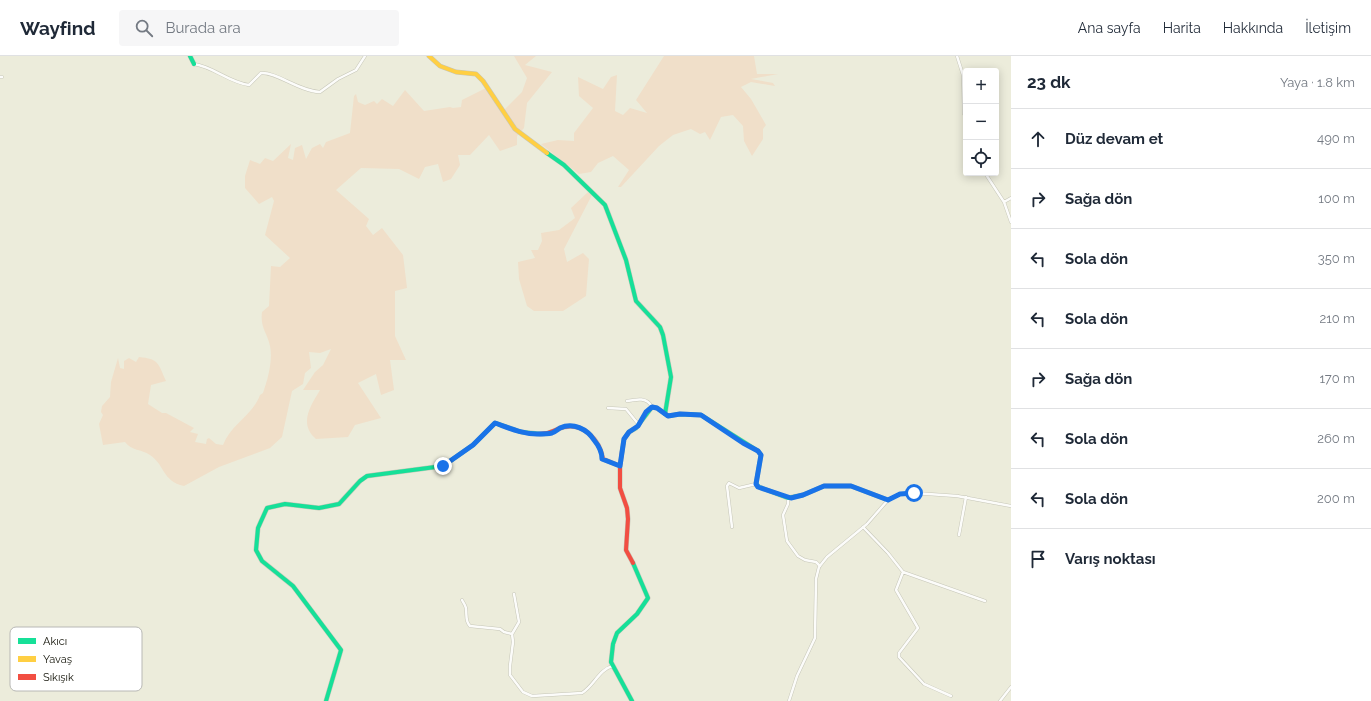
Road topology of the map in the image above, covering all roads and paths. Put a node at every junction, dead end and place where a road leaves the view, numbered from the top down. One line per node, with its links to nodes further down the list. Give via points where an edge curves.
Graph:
1 (190, 56): 5 (street)
2 (365, 56): 5 (street, via 356,70 320,92 301,89 268,72 261,73 249,85 239,84 205,66)
3 (429, 56): 14 (street, via 445,68 476,74 515,129 564,165 605,205 626,260 636,301 664,335 671,377)
4 (957, 56): 6 (street, via 963,75)
5 (194, 64)
6 (964, 104)
7 (987, 176): 9 (street)
8 (1011, 198): 9 (street)
9 (1004, 202): 10 (street)
10 (1011, 222)
11 (627, 401): 12 (street, via 640,399 647,401)
12 (652, 407): 14 (street); 15 (street)
13 (608, 408): 15 (street, via 626,409)
14 (665, 414): 17 (street, via 701,415 758,451 761,455)
15 (639, 425): 16 (street, via 624,439)
16 (620, 466): 31 (street, via 620,488 628,519 626,550 648,598 637,614 617,633 613,644); 34 (street, via 602,459 602,453 595,440 588,431 581,428 570,426 553,433 537,434 522,433 495,423 473,445 443,466 366,476 339,504 319,508 285,504 267,508 258,528 256,550 262,561 293,586 341,650)
17 (756, 484): 19 (street); 22 (street, via 739,488 728,483)
18 (966, 497): 20 (street, via 914,493 900,494); 21 (street); 24 (street)
19 (788, 498): 20 (street, via 824,486 851,486); 25 (street, via 783,515 787,541 798,556)
20 (888, 500): 23 (street)
21 (1011, 506)
22 (732, 527)
23 (863, 527): 25 (street); 26 (street)
24 (959, 535)
25 (820, 566): 36 (street, via 816,580 815,638 797,676)
26 (903, 572): 29 (street); 33 (street, via 896,590 918,628 898,657 924,684)
27 (514, 594): 30 (street, via 519,622)
28 (462, 600): 30 (street, via 467,624 500,629)
29 (985, 601)
30 (512, 634): 31 (street, via 510,675 523,692 532,696 582,693 590,689 602,672)
31 (613, 666): 35 (street)
32 (1011, 687): 37 (street)
33 (951, 696)
34 (326, 701)
35 (632, 701)
36 (789, 701)
37 (1000, 701)

